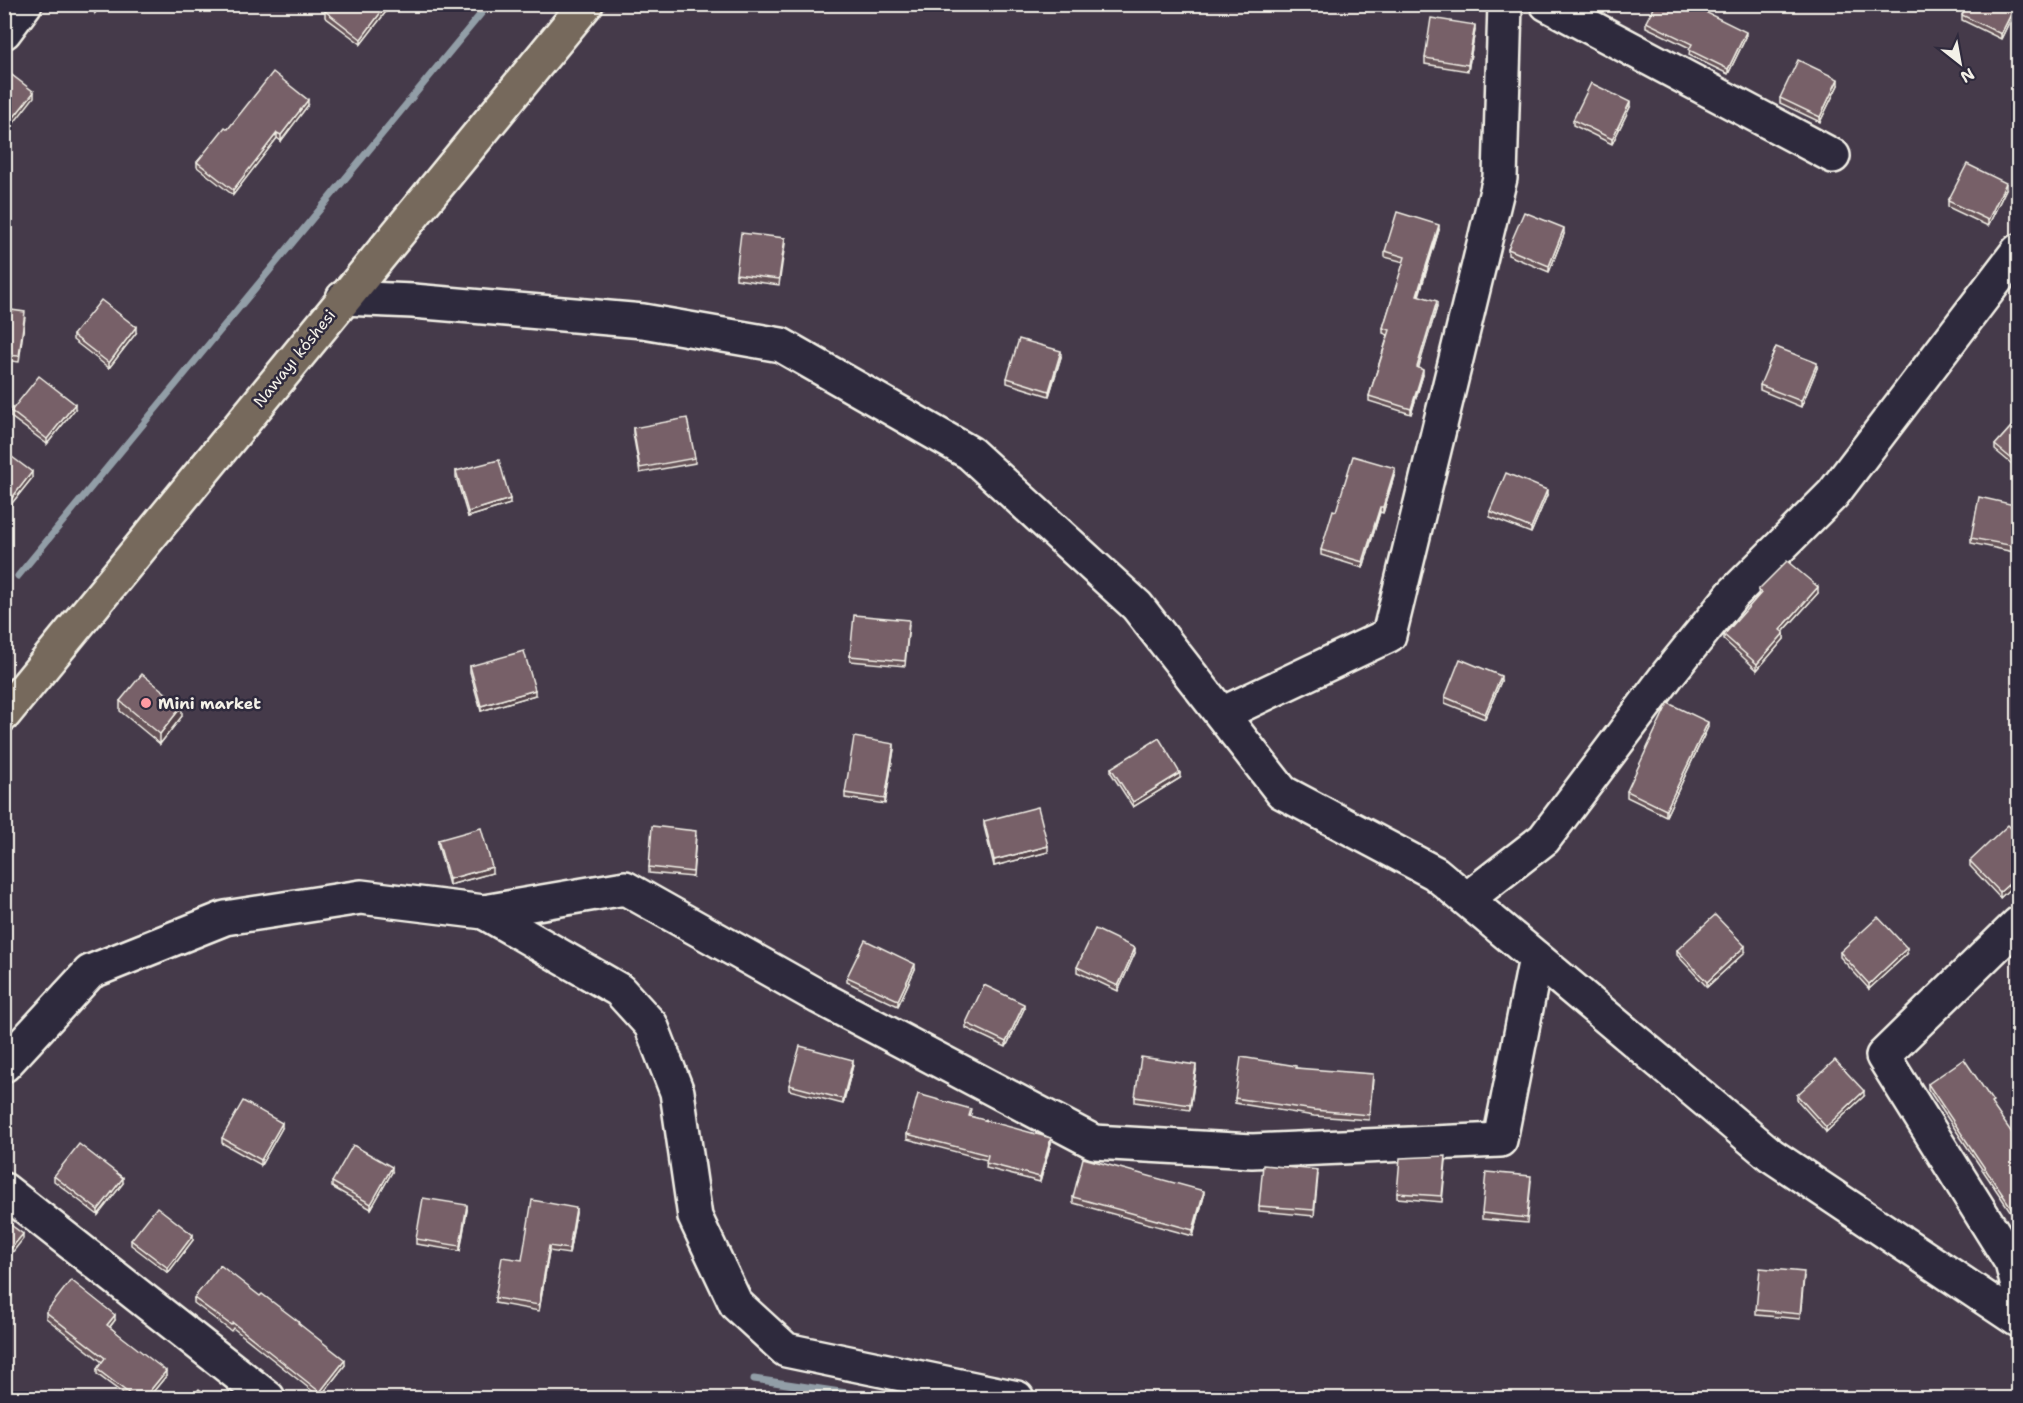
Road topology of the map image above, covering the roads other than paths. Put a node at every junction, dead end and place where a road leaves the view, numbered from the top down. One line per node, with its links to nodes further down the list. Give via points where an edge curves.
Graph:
1 (25, 4): 5 (street)
2 (586, 4): 8 (main road, Nawayı kóshesi)
3 (1504, 4): 10 (street, via 1500,178 1389,635)
4 (1547, 4): 6 (street)
5 (4, 32)
6 (1833, 156)
7 (2019, 251): 11 (street, via 1833,494 1733,594 1669,672 1544,839)
8 (343, 298): 9 (main road, Nawayı kóshesi); 10 (street, via 643,321 781,345 970,453 1137,606)
9 (4, 714)
10 (1222, 714): 11 (street, via 1282,792 1435,873)
11 (1467, 900): 14 (street)
12 (484, 912): 14 (street, via 625,888 819,997 1094,1143 1252,1151 1500,1140); 15 (street, via 361,897 225,918 90,972); 19 (street, via 618,990 651,1025 677,1092 695,1216 736,1304 786,1350)
13 (2019, 924): 17 (street, via 1883,1056 2012,1263)
14 (1536, 958): 18 (street, via 1771,1155)
15 (4, 1065)
16 (4, 1191): 20 (street)
17 (2019, 1286)
18 (2019, 1320)
19 (944, 1391): 21 (street)
20 (268, 1398)
21 (1017, 1398)

